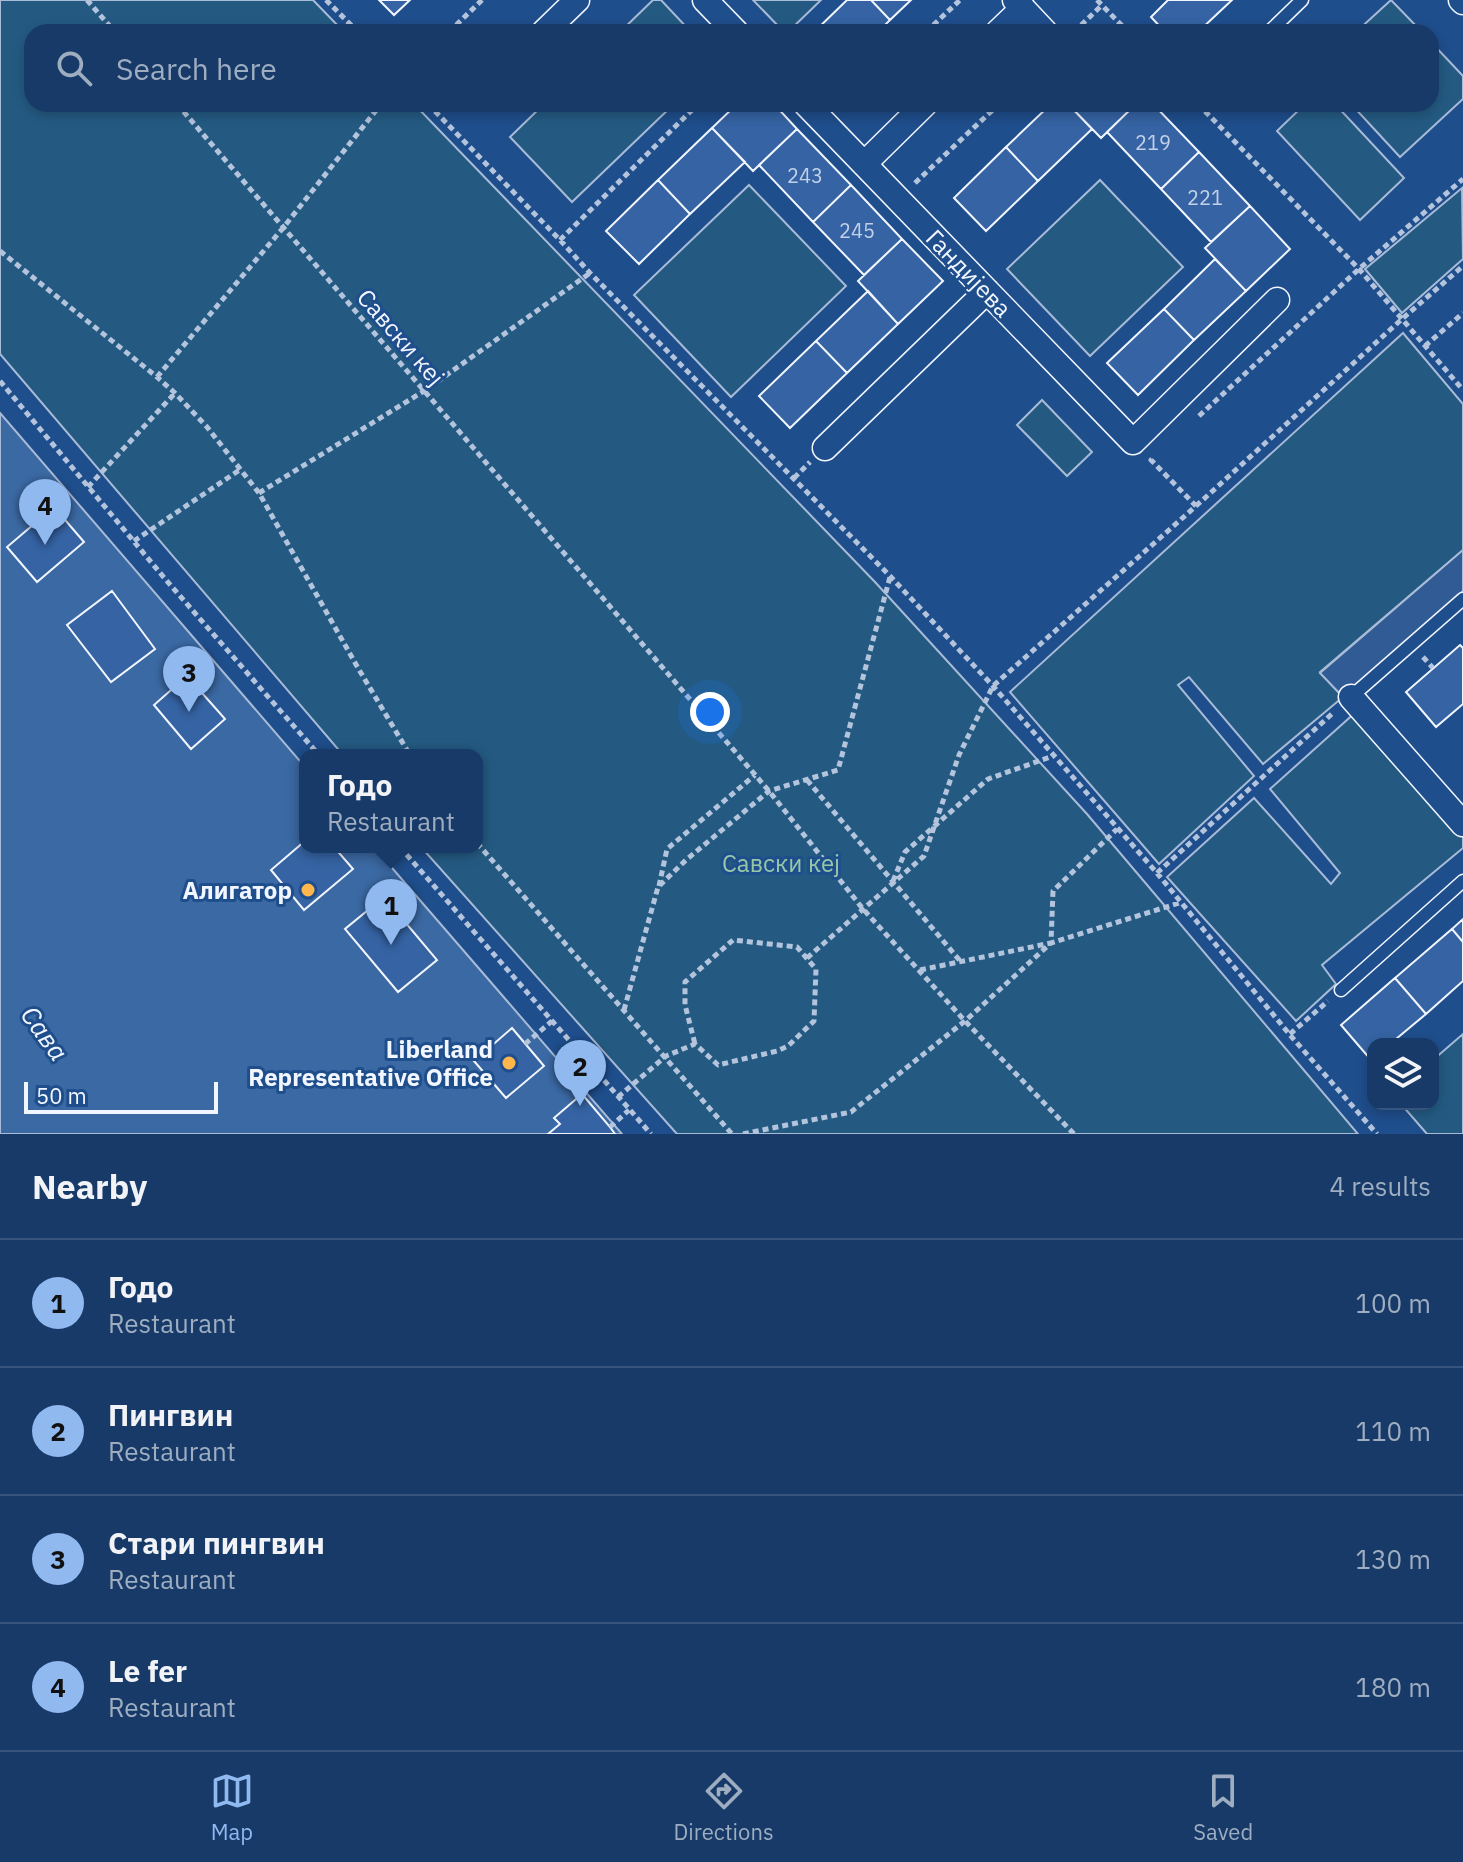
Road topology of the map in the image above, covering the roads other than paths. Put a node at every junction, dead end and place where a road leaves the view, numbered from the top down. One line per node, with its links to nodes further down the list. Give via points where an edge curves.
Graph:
1 (577, 0): 5 (street)
2 (705, 0): 6 (street)
3 (1302, 0): 9 (lane)
4 (1019, 4): 7 (street); 8 (street)
5 (552, 24)
6 (728, 24)
7 (1004, 24)
8 (1038, 24)
9 (1277, 24)
10 (814, 112): 12 (street, Гандијева)
11 (917, 112): 12 (street)
12 (864, 164): 13 (street, Гандијева)
13 (987, 291): 14 (street, Гандијева, via 1133,442); 15 (street)
14 (1277, 300)
15 (825, 448)
16 (1463, 599): 17 (lane)
17 (1351, 697): 18 (street)
18 (1463, 824)
19 (1463, 881): 20 (lane)
20 (1341, 990)

